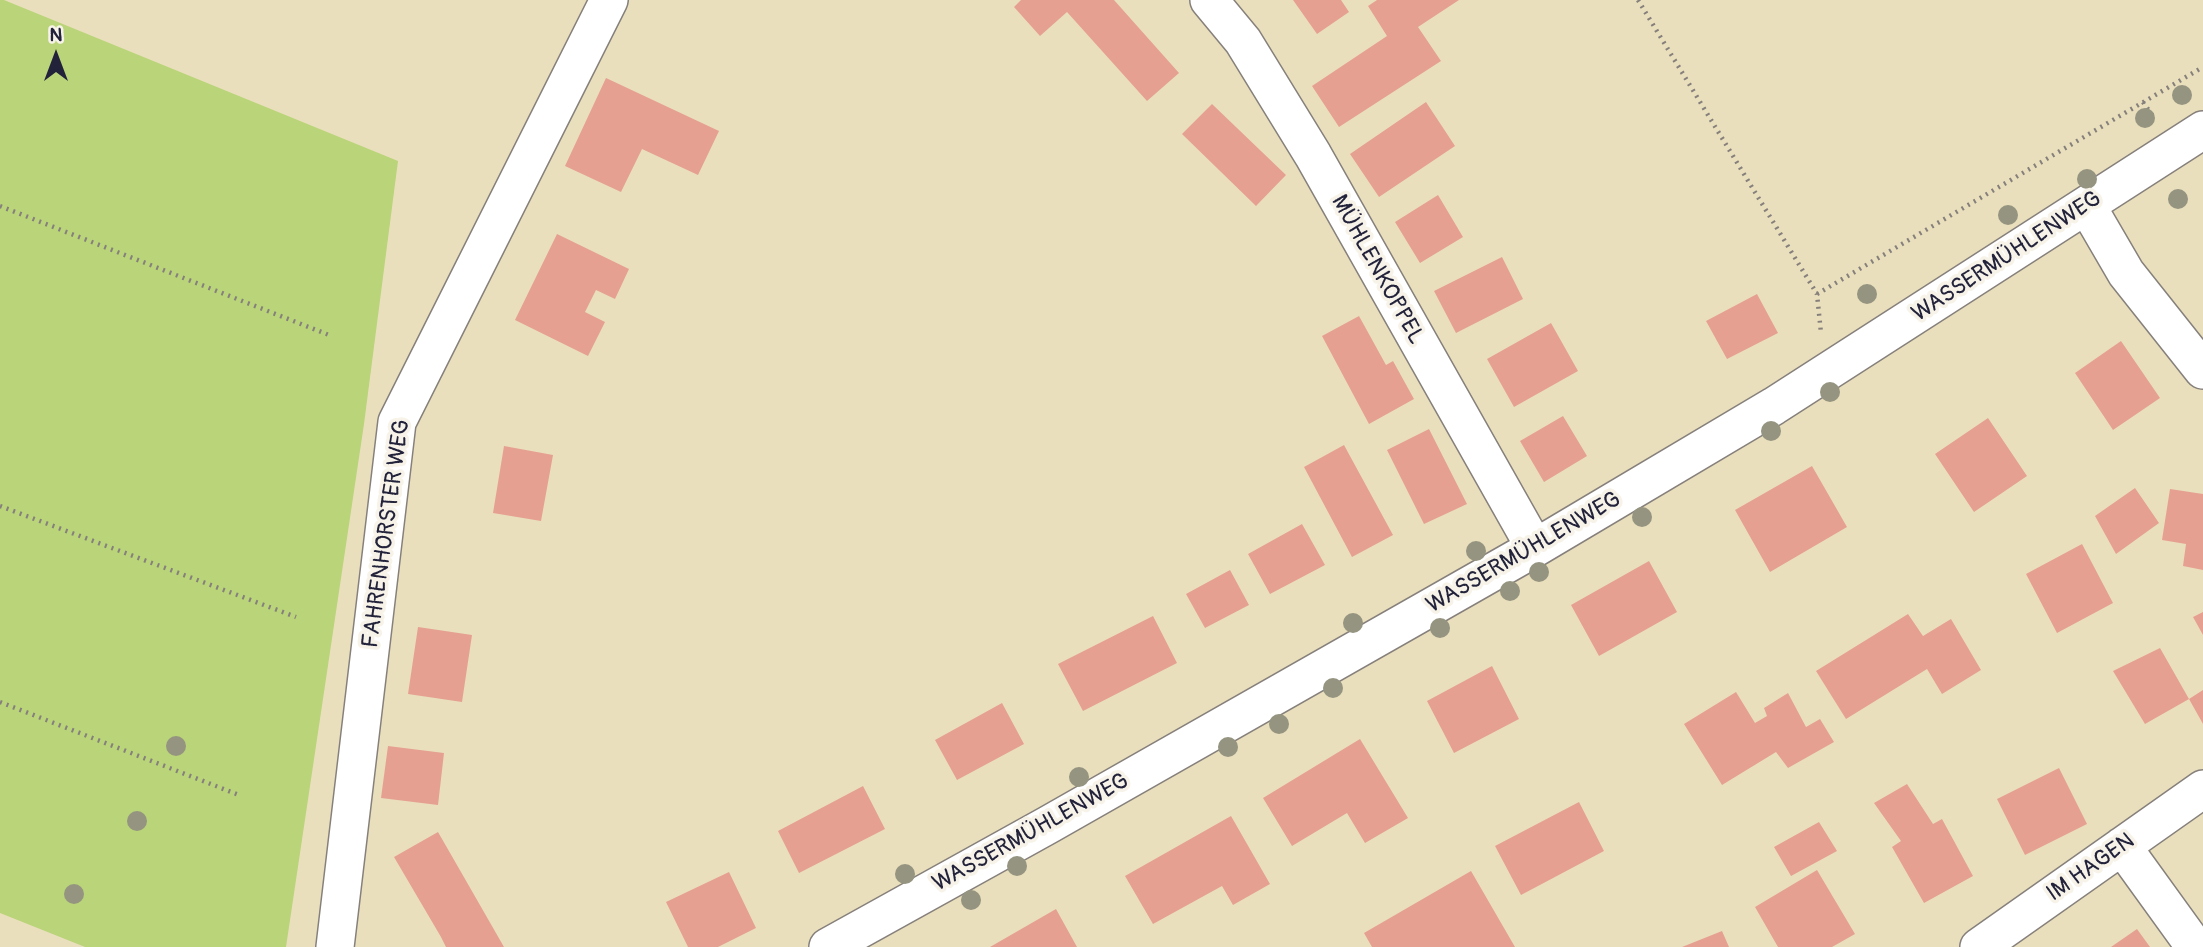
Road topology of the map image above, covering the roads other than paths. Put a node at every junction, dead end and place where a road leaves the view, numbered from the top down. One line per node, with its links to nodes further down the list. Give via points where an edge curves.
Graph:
1 (610, 0): 9 (street, FAHRENHORSTER WEG, via 397,422)
2 (1209, 0): 6 (street, MÜHLENKOPPEL, via 1243,41 1312,155)
3 (2203, 130): 4 (street, WASSERMÜHLENWEG)
4 (2087, 206): 5 (street, via 2126,272); 6 (street, WASSERMÜHLENWEG, via 1774,406)
5 (2203, 370)
6 (1535, 548): 10 (street, WASSERMÜHLENWEG)
7 (2203, 789): 8 (street, IM HAGEN)
8 (2122, 846): 11 (street, IM HAGEN); 12 (street)
9 (335, 947)
10 (828, 947)
11 (1979, 947)
12 (2195, 947)

